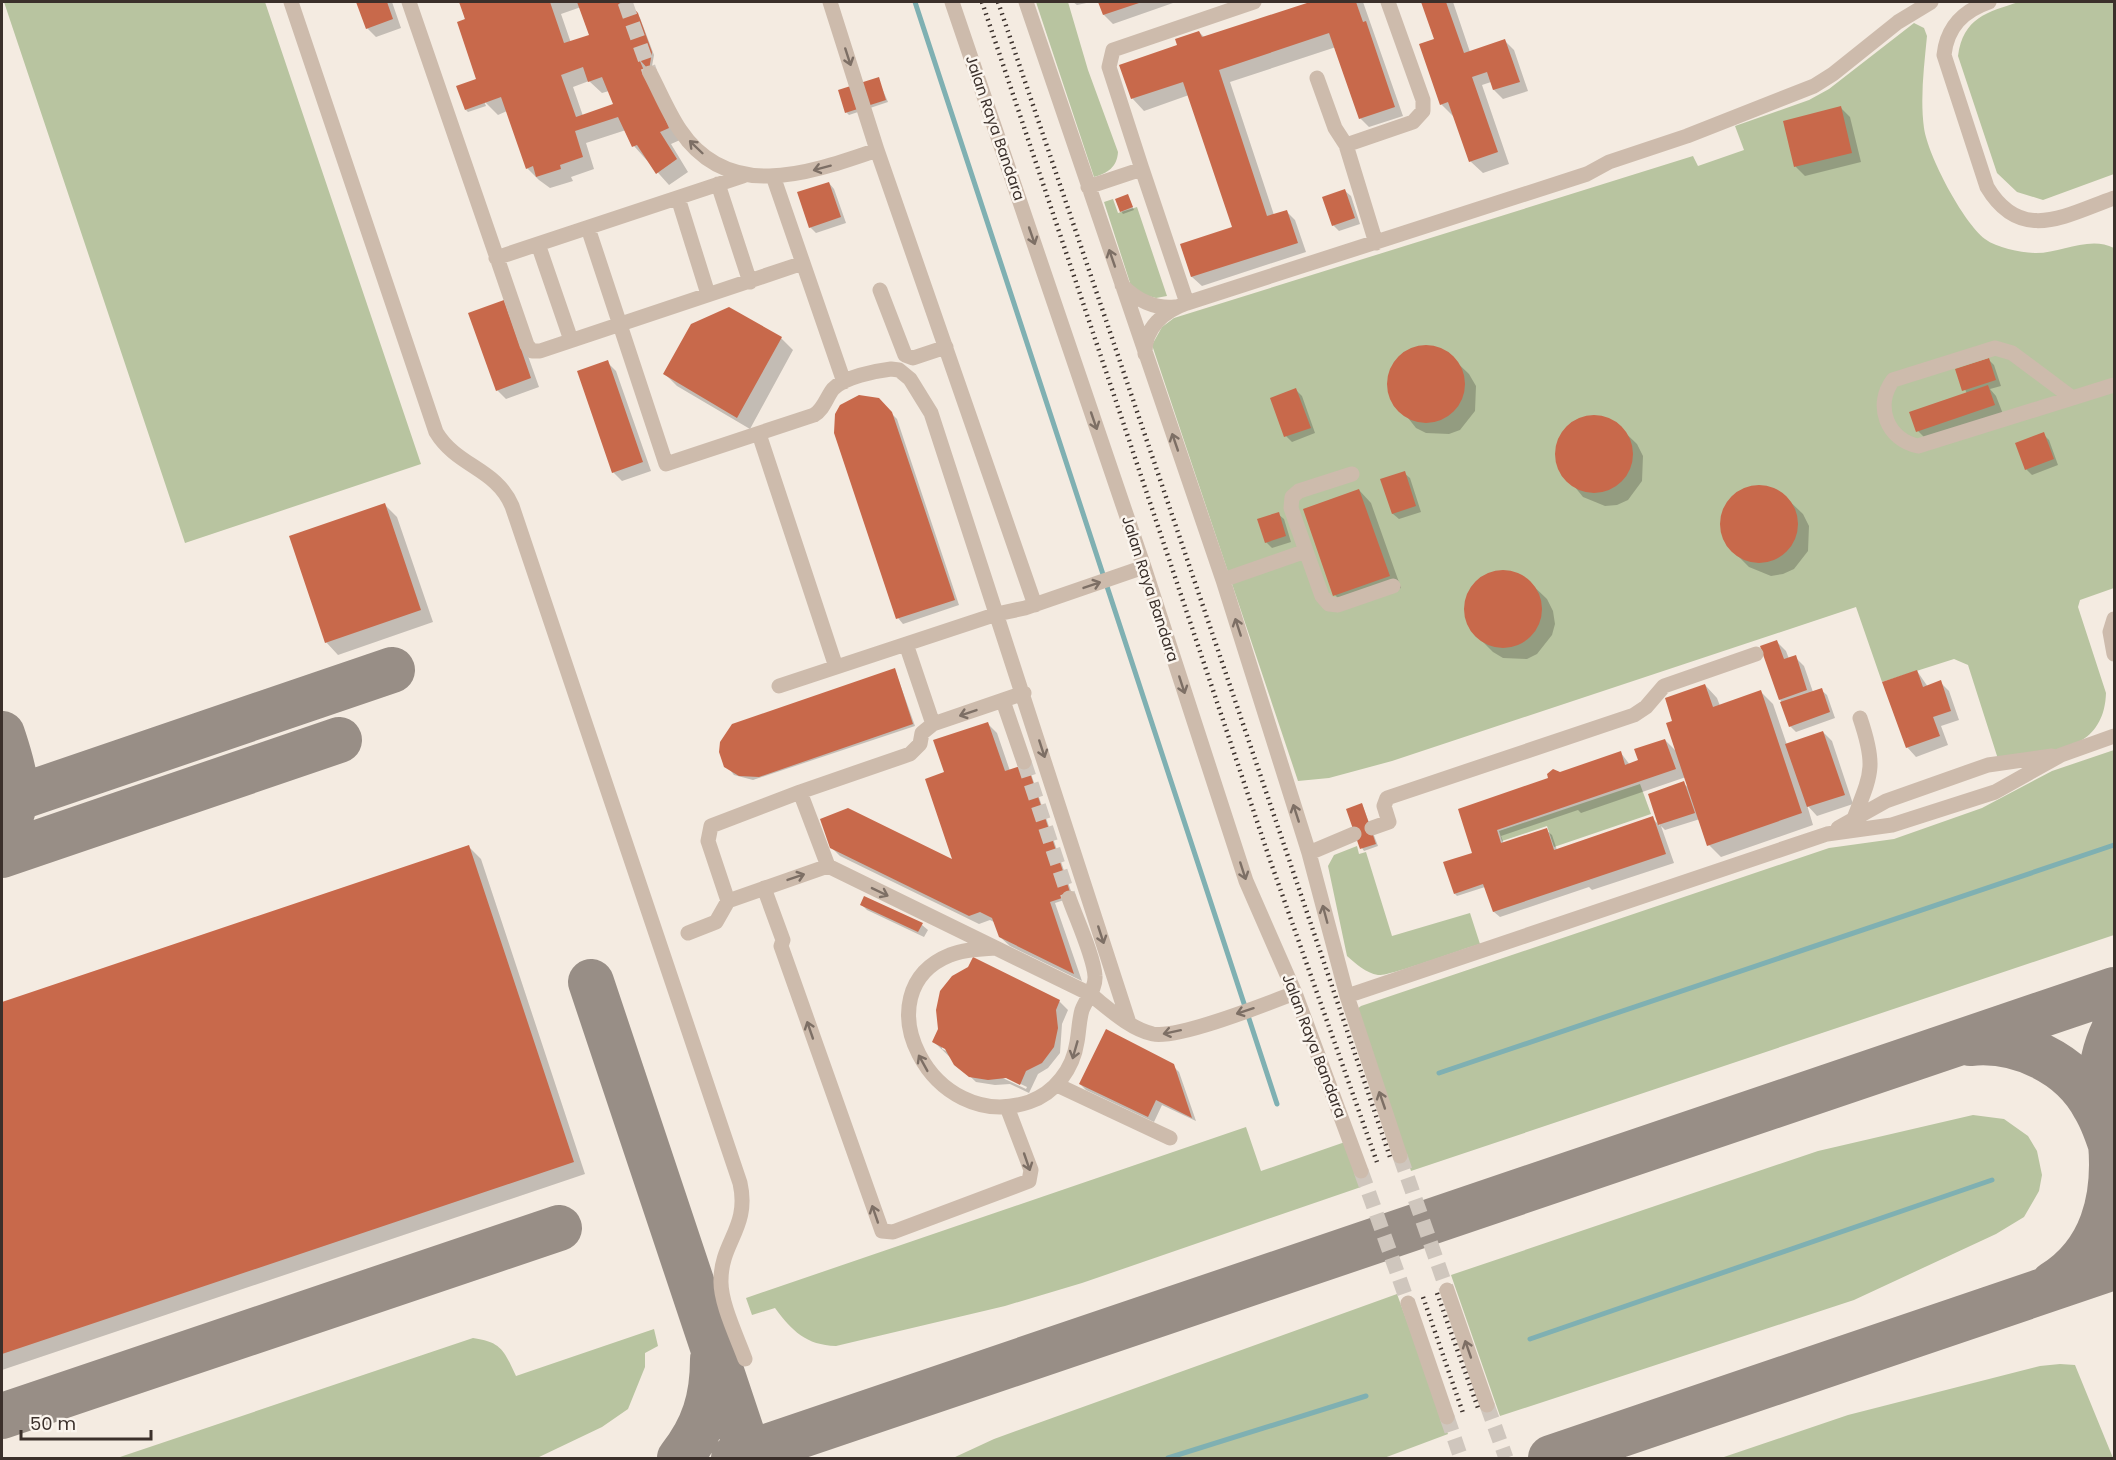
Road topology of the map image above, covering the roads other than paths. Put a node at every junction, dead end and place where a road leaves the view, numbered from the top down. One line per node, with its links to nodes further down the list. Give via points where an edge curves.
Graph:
1 (291, 2): 81 (street, via 436,432 456,457 496,482 512,506 736,1171 743,1203 740,1224 720,1282)
2 (409, 2): 24 (street)
3 (830, 2): 13 (street, one-way to 13)
4 (952, 2): 41 (street, Jalan Raya Bandara, one-way to 41)
5 (1026, 2): 18 (street)
6 (1254, 2): 14 (street, via 1113,50 1109,67)
7 (1388, 2): 12 (street, via 1423,100 1423,111 1413,122)
8 (1930, 2): 22 (street, via 1898,22 1833,74 1793,95 1609,162 1587,174)
9 (1989, 2): 20 (street, via 1966,12 1954,24 1946,39 1944,55 1996,201 2019,220 2035,221 2051,220)
10 (650, 72): 15 (street, one-way to 10, via 716,164 694,147 681,131)
11 (1317, 78): 12 (street, via 1335,128)
12 (1346, 145): 22 (street)
13 (877, 150): 16 (street, one-way to 16, via 818,171); 33 (street)
14 (1142, 169): 18 (street); 30 (street)
15 (746, 175): 16 (street); 17 (street)
16 (773, 176): 25 (street)
17 (718, 184): 19 (street); 26 (street)
18 (1088, 187): 27 (street, one-way to 18)
19 (678, 198): 21 (street); 29 (street)
20 (2115, 198)
21 (588, 228): 23 (street); 31 (street)
22 (1376, 243): 30 (street)
23 (538, 244): 24 (street); 32 (street)
24 (496, 258): 32 (street, via 529,348 537,352)
25 (803, 263): 26 (street); 35 (street)
26 (750, 282): 29 (street)
27 (1121, 284): 30 (street, via 1143,301 1160,307); 34 (street)
28 (880, 290): 33 (street, via 905,355 913,358)
29 (708, 294): 31 (street)
30 (1181, 305): 34 (street, via 1161,317 1149,334)
31 (620, 324): 32 (street); 38 (street, via 666,464)
32 (571, 340)
33 (946, 346): 44 (street)
34 (1146, 357): 42 (street, one-way to 34)
35 (844, 382): 38 (street, via 832,391 819,412); 45 (street, via 891,369 910,379 931,413)
36 (2115, 385): 37 (street)
37 (2071, 397): 37 (street, via 1918,446 1898,439 1891,431 1884,408 1893,380 1995,348 2012,353)
38 (759, 434): 50 (street)
39 (1352, 474): 40 (street, via 1299,491 1292,497 1291,508)
40 (1306, 550): 42 (street); 43 (street, via 1322,596 1329,604 1338,605)
41 (1144, 567): 44 (street, one-way to 41); 70 (street, Jalan Raya Bandara, one-way to 70, via 1246,881)
42 (1223, 580): 63 (street, one-way to 42)
43 (1393, 586)
44 (1035, 605): 45 (street)
45 (997, 614): 47 (street); 52 (street)
46 (2115, 619): 49 (street, via 2110,632)
47 (906, 644): 50 (street); 55 (street)
48 (1756, 654): 61 (street, via 1664,686 1634,715 1387,798 1384,806 1389,822)
49 (2115, 654)
50 (836, 667): 51 (street)
51 (779, 686)
52 (1024, 693): 53 (street); 73 (street, one-way to 73)
53 (1003, 701): 55 (street, one-way to 55); 58 (street)
54 (1860, 718): 60 (street, via 1871,749 1872,768)
55 (933, 724): 59 (street, via 922,733 920,744 910,754)
56 (2115, 736): 57 (street)
57 (2061, 755): 60 (street, via 1988,765 1886,801); 60 (street, via 1995,792 1892,825)
58 (1024, 762)
59 (800, 792): 64 (street); 67 (street, via 711,826 708,841)
60 (1852, 824): 72 (street)
61 (1372, 828)
62 (1354, 834): 63 (street)
63 (1309, 853): 72 (street, one-way to 63)
64 (828, 866): 65 (street, one-way to 64); 69 (street, one-way to 69)
65 (764, 888): 67 (street); 75 (street, one-way to 65, via 1030,1170 1029,1181 893,1232 882,1231)
66 (1070, 898): 71 (street, via 1095,976)
67 (728, 901): 68 (street, via 719,919)
68 (688, 933)
69 (995, 948): 71 (street); 75 (street, one-way to 69, via 963,1099 938,1083 920,1059 910,1021 913,991 927,968 951,954)
70 (1295, 993): 73 (street, one-way to 73, via 1161,1034); 78 (street, Jalan Raya Bandara)
71 (1090, 994): 73 (street); 74 (street, one-way to 74, via 1083,1007 1074,1056)
72 (1347, 996): 77 (street, one-way to 72)
73 (1129, 1023)
74 (1057, 1085): 75 (street, via 1034,1100); 76 (street)
75 (1007, 1107)
76 (1170, 1138)
77 (1401, 1156)
78 (1361, 1171)
79 (1448, 1290): 82 (street, one-way to 79)
80 (1408, 1303): 83 (street)
81 (745, 1359)
82 (1487, 1405)
83 (1447, 1417)

